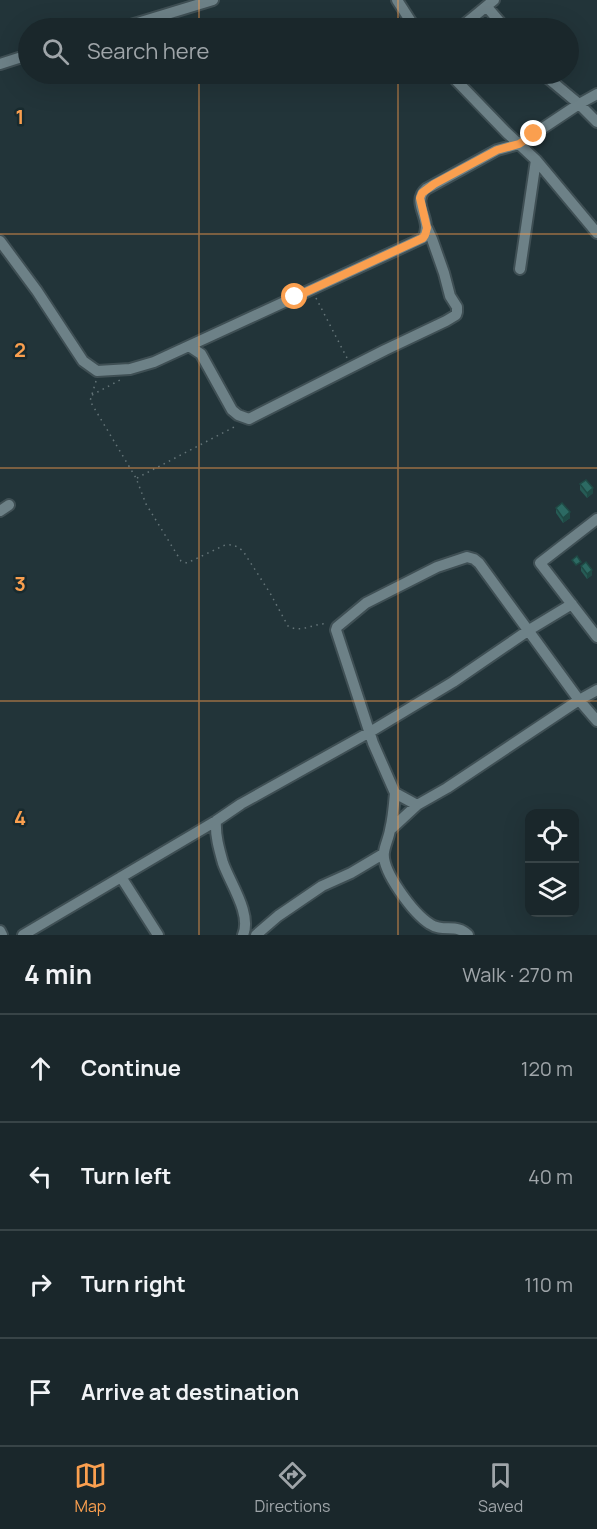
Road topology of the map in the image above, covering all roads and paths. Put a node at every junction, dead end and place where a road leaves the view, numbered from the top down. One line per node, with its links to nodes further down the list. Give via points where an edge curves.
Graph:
1 (213, 0): 4 (street)
2 (397, 0): 5 (street)
3 (491, 3): 6 (street); 7 (street)
4 (154, 18)
5 (409, 18)
6 (472, 18)
7 (499, 18)
8 (18, 59): 9 (street)
9 (0, 64)
10 (460, 84): 15 (street)
11 (555, 84): 13 (street)
12 (597, 94): 13 (street)
13 (579, 104): 14 (street); 15 (street)
14 (597, 122)
15 (519, 144): 16 (street); 17 (street, via 497,150 422,193)
16 (536, 160): 18 (street); 20 (street)
17 (427, 228): 21 (street, via 423,238); 23 (street, via 458,312)
18 (597, 232)
19 (0, 241): 24 (street, via 83,361)
20 (520, 269)
21 (312, 289): 22 (street); 23 (path)
22 (189, 346): 24 (street, via 130,369); 25 (street, via 201,354 232,410)
23 (351, 367): 25 (street)
24 (97, 371): 26 (path, via 90,401)
25 (249, 419): 26 (path)
26 (136, 478): 29 (path, via 146,504 180,561 187,563 225,545 238,547 288,626 300,629 327,623)
27 (597, 519): 28 (street, via 540,562)
28 (572, 604): 30 (street); 31 (street)
29 (336, 630): 30 (street, via 366,603 437,567 467,557 479,563); 35 (street)
30 (529, 630): 33 (street); 35 (street)
31 (597, 637)
32 (597, 690): 33 (street)
33 (579, 700): 34 (street); 37 (street)
34 (597, 721)
35 (370, 732): 36 (street); 38 (street)
36 (395, 793): 37 (street); 39 (street)
37 (417, 805): 39 (street)
38 (216, 821): 41 (street); 46 (street, via 224,864 245,921)
39 (390, 830): 40 (street)
40 (383, 854): 47 (street, via 321,886); 48 (street, via 397,887 420,916 440,929 461,929)
41 (121, 877): 44 (street); 45 (street)
42 (0, 931): 43 (street)
43 (2, 935)
44 (23, 935)
45 (158, 935)
46 (243, 935)
47 (256, 935)
48 (468, 935)

